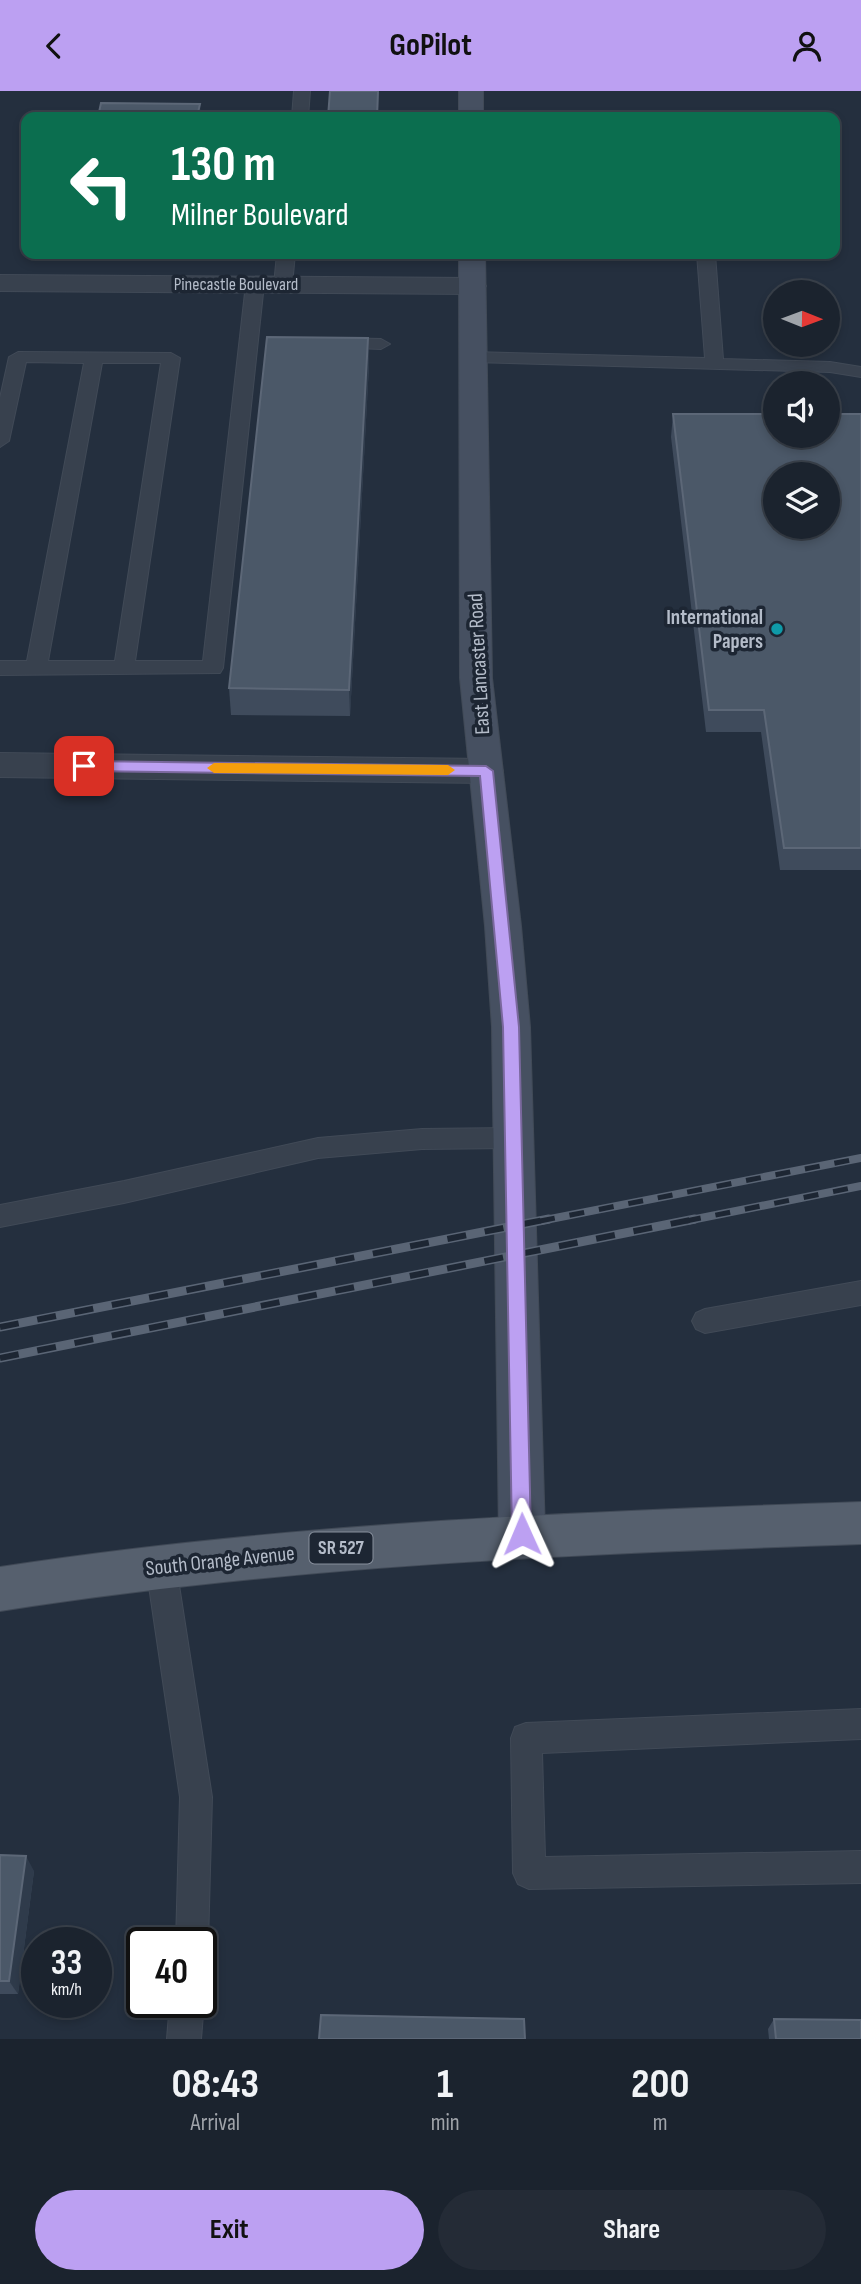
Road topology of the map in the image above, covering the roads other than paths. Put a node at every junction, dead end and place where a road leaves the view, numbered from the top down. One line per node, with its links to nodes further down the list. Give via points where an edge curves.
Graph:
1 (302, 91): 3 (lane)
2 (471, 91): 4 (street)
3 (300, 112)
4 (471, 112)
5 (286, 259): 10 (lane)
6 (472, 259): 11 (street, East Lancaster Road)
7 (706, 259): 16 (lane)
8 (0, 282): 9 (street, Pinecastle Boulevard)
9 (256, 284): 10 (street, Pinecastle Boulevard); 21 (lane, via 256,343 213,668)
10 (283, 285): 11 (street, Pinecastle Boulevard)
11 (472, 286): 15 (street, East Lancaster Road)
12 (315, 343): 13 (lane)
13 (381, 344)
14 (94, 357): 18 (lane, via 18,357); 20 (lane); 21 (lane, via 171,358)
15 (472, 357): 16 (lane); 23 (street, East Lancaster Road, via 476,678)
16 (714, 364): 17 (lane, via 830,366)
17 (861, 372)
18 (0, 441)
19 (0, 668): 20 (lane)
20 (36, 668): 21 (lane)
21 (124, 668)
22 (0, 765): 23 (street)
23 (486, 771): 24 (street, East Lancaster Road, via 511,1027)
24 (514, 1138): 25 (lane, via 422,1139 318,1148); 29 (street, East Lancaster Road)
25 (0, 1216)
26 (861, 1293): 27 (lane)
27 (705, 1321)
28 (861, 1523): 29 (main road, South Orange Avenue / SR 527)
29 (522, 1534): 30 (main road, South Orange Avenue / SR 527)
30 (161, 1566): 31 (main road, South Orange Avenue / SR 527); 34 (lane, via 196,1797)
31 (0, 1590)
32 (861, 1724): 33 (lane, via 526,1738 529,1873)
33 (861, 1867)
34 (192, 1927)
35 (186, 2018): 36 (lane)
36 (184, 2039)

